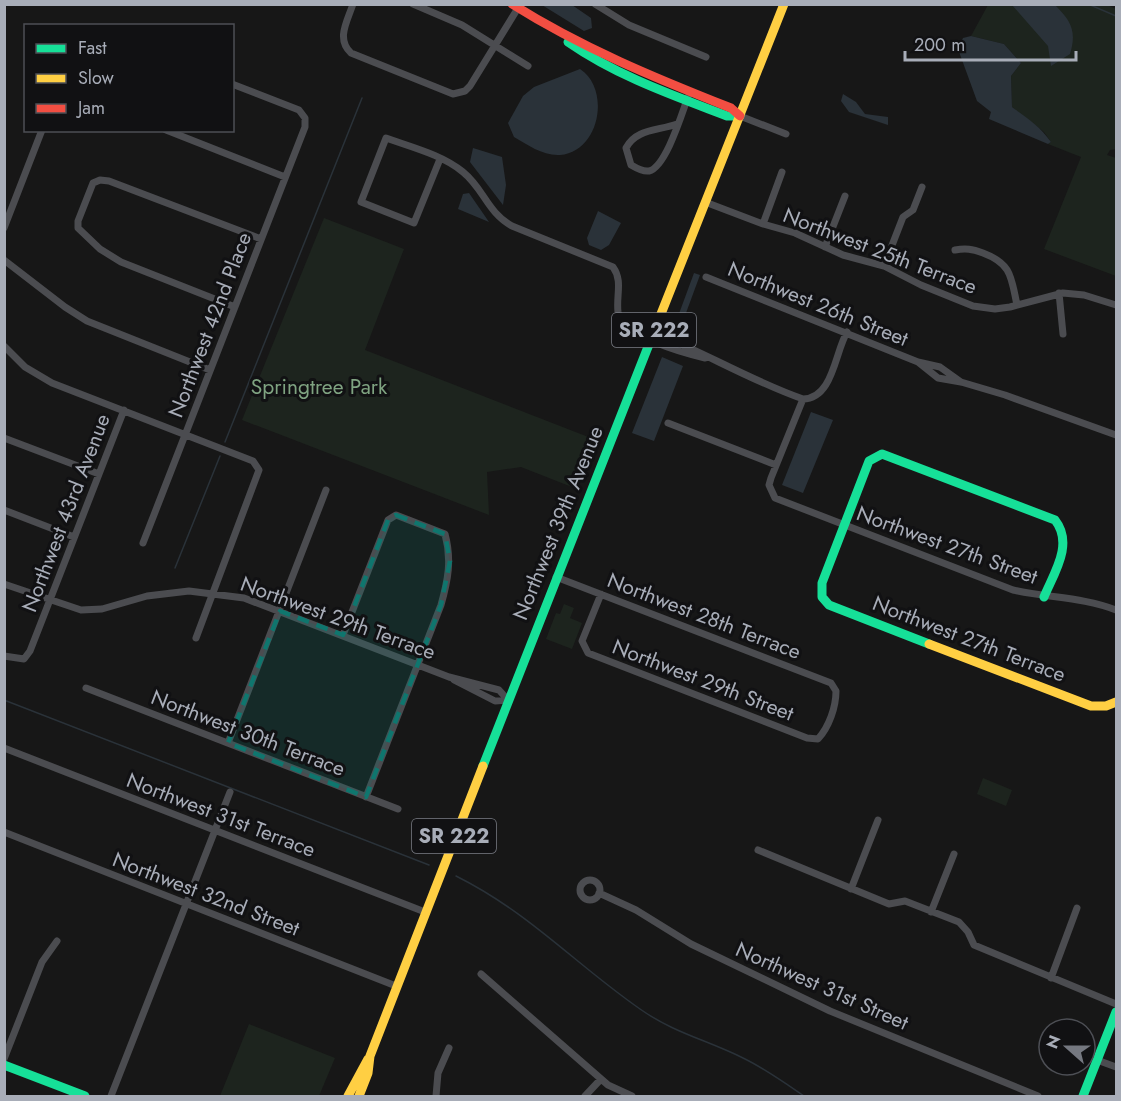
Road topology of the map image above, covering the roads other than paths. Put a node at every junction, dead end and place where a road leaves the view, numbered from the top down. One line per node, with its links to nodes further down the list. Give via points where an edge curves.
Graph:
1 (353, 4): 6 (street, via 342,37 343,46 351,53 453,94 470,86)
2 (413, 4): 6 (street)
3 (595, 4): 7 (street, via 629,25)
4 (784, 4): 11 (main road, Northwest 39th Avenue / SR 222)
5 (517, 6): 6 (street); 10 (main road, via 560,34)
6 (496, 45): 8 (street)
7 (706, 57)
8 (528, 66)
9 (234, 85): 18 (street, Northwest 42nd Place, via 299,110 305,118)
10 (688, 96): 11 (main road, via 731,108); 12 (street)
11 (740, 116): 15 (street); 21 (main road, Northwest 39th Avenue / SR 222)
12 (677, 124): 12 (street, via 656,167 642,171 631,165 626,148 631,138)
13 (41, 132): 23 (street)
14 (171, 132): 18 (street)
15 (786, 134)
16 (440, 159): 16 (street, via 414,223 361,202 386,138); 36 (street, via 470,178 498,218 613,267 618,274 620,319 630,329)
17 (782, 172): 22 (street)
18 (285, 177): 24 (street, Northwest 42nd Place)
19 (922, 187): 28 (street, via 913,210 903,217)
20 (845, 196): 25 (street)
21 (705, 202): 22 (street, Northwest 25th Terrace); 36 (main road, Northwest 39th Avenue / SR 222)
22 (763, 224): 25 (street, Northwest 25th Terrace)
23 (4, 228)
24 (261, 239): 33 (street, Northwest 42nd Place); 33 (street, via 100,180 93,183 78,221 78,228 120,262)
25 (825, 247): 28 (street, Northwest 25th Terrace)
26 (955, 250): 31 (street, via 968,247 1003,262)
27 (4, 260): 38 (street, via 87,321)
28 (885, 266): 31 (street, Northwest 25th Terrace, via 973,306 995,309)
29 (706, 277): 34 (street, Northwest 26th Street)
30 (1059, 294): 31 (street, Northwest 25th Terrace); 32 (street, Northwest 25th Terrace, via 1084,295); 35 (street)
31 (1017, 305)
32 (1116, 305)
33 (235, 307): 38 (street, Northwest 42nd Place)
34 (847, 332): 39 (street, via 825,386 816,396); 43 (street, Northwest 26th Street, via 918,362 932,376 961,382)
35 (1063, 334)
36 (652, 336): 39 (street, via 685,354 705,358); 52 (main road, Northwest 39th Avenue / SR 222)
37 (4, 346): 40 (street, via 25,367 52,383)
38 (210, 370): 42 (street, Northwest 42nd Place)
39 (803, 399): 45 (street)
40 (124, 410): 42 (street); 46 (street, Northwest 43rd Avenue)
41 (668, 423): 45 (street)
42 (185, 434): 51 (street, Northwest 42nd Place); 54 (street, via 253,461 259,470)
43 (1116, 435)
44 (4, 438): 46 (street)
45 (776, 465): 49 (street, Northwest 27th Street, via 770,485 781,501)
46 (99, 474): 50 (street, Northwest 43rd Avenue)
47 (326, 490): 59 (street)
48 (4, 510): 50 (street)
49 (844, 525): 56 (street, Northwest 27th Street, via 1013,590); 56 (main road, via 869,461 882,454 1055,520 1064,531 1065,542); 67 (main road, Northwest 27th Terrace, via 822,583 822,597 829,604 1091,706)
50 (74, 537): 57 (street, Northwest 43rd Avenue)
51 (143, 543)
52 (556, 577): 55 (street, Northwest 28th Terrace); 66 (main road, Northwest 39th Avenue / SR 222)
53 (4, 584): 57 (street, Northwest 29th Terrace)
54 (214, 592): 57 (street, Northwest 29th Terrace, via 147,596 102,609 81,610); 59 (street, Northwest 29th Terrace); 61 (street)
55 (601, 594): 68 (street, Northwest 28th Terrace, via 831,683 836,702); 68 (street, Northwest 29th Street, via 582,641 583,648 807,738)
56 (1044, 597): 58 (street, Northwest 27th Street, via 1082,599)
57 (49, 601): 62 (street, Northwest 43rd Avenue, via 24,659)
58 (1116, 610)
59 (280, 611): 60 (street, Northwest 29th Terrace); 69 (street)
60 (343, 635): 63 (street, Northwest 29th Terrace); 63 (street, via 384,528 396,515 445,534 450,561 448,581)
61 (196, 638)
62 (4, 656)
63 (418, 664): 64 (street, Northwest 29th Terrace); 72 (street)
64 (449, 677): 66 (street, Northwest 29th Terrace, via 491,700); 66 (street, Northwest 29th Terrace, via 499,690)
65 (86, 688): 69 (street, Northwest 30th Terrace)
66 (508, 700): 83 (main road, Northwest 39th Avenue / SR 222)
67 (1116, 702)
68 (818, 738)
69 (228, 743): 72 (street, Northwest 30th Terrace)
70 (4, 748): 75 (street, Northwest 31st Terrace)
71 (230, 792): 75 (street)
72 (366, 797): 73 (street, Northwest 30th Terrace)
73 (398, 809)
74 (878, 820): 79 (street)
75 (215, 830): 81 (street); 83 (street, Northwest 31st Terrace)
76 (4, 832): 81 (street, Northwest 32nd Street)
77 (758, 850): 79 (street)
78 (954, 854): 84 (street)
79 (851, 889): 84 (street, via 889,904 906,901)
80 (599, 893): 106 (street, Northwest 31st Street, via 636,910 691,944 830,1011)
81 (187, 904): 88 (street, Northwest 32nd Street); 100 (street)
82 (1077, 908): 87 (street)
83 (425, 912): 88 (main road, Northwest 39th Avenue / SR 222)
84 (931, 912): 87 (street, via 959,922 974,945)
85 (57, 940): 93 (street, via 42,962)
86 (481, 974): 98 (street)
87 (1050, 978): 89 (street)
88 (396, 986): 92 (main road, Northwest 39th Avenue / SR 222)
89 (1116, 1004)
90 (1116, 1012): 94 (main road)
91 (449, 1048): 103 (street, via 438,1073)
92 (370, 1056): 101 (main road, Northwest 39th Avenue / SR 222); 102 (main road, Northwest 39th Avenue / SR 222)
93 (4, 1059)
94 (1097, 1060): 96 (street)
95 (4, 1065): 99 (main road)
96 (1116, 1067)
97 (1090, 1077): 107 (main road)
98 (601, 1079): 104 (street); 105 (street)
99 (85, 1096)
100 (111, 1096)
101 (348, 1096)
102 (359, 1096)
103 (436, 1096)
104 (585, 1096)
105 (632, 1096)
106 (1038, 1096)
107 (1083, 1096)

